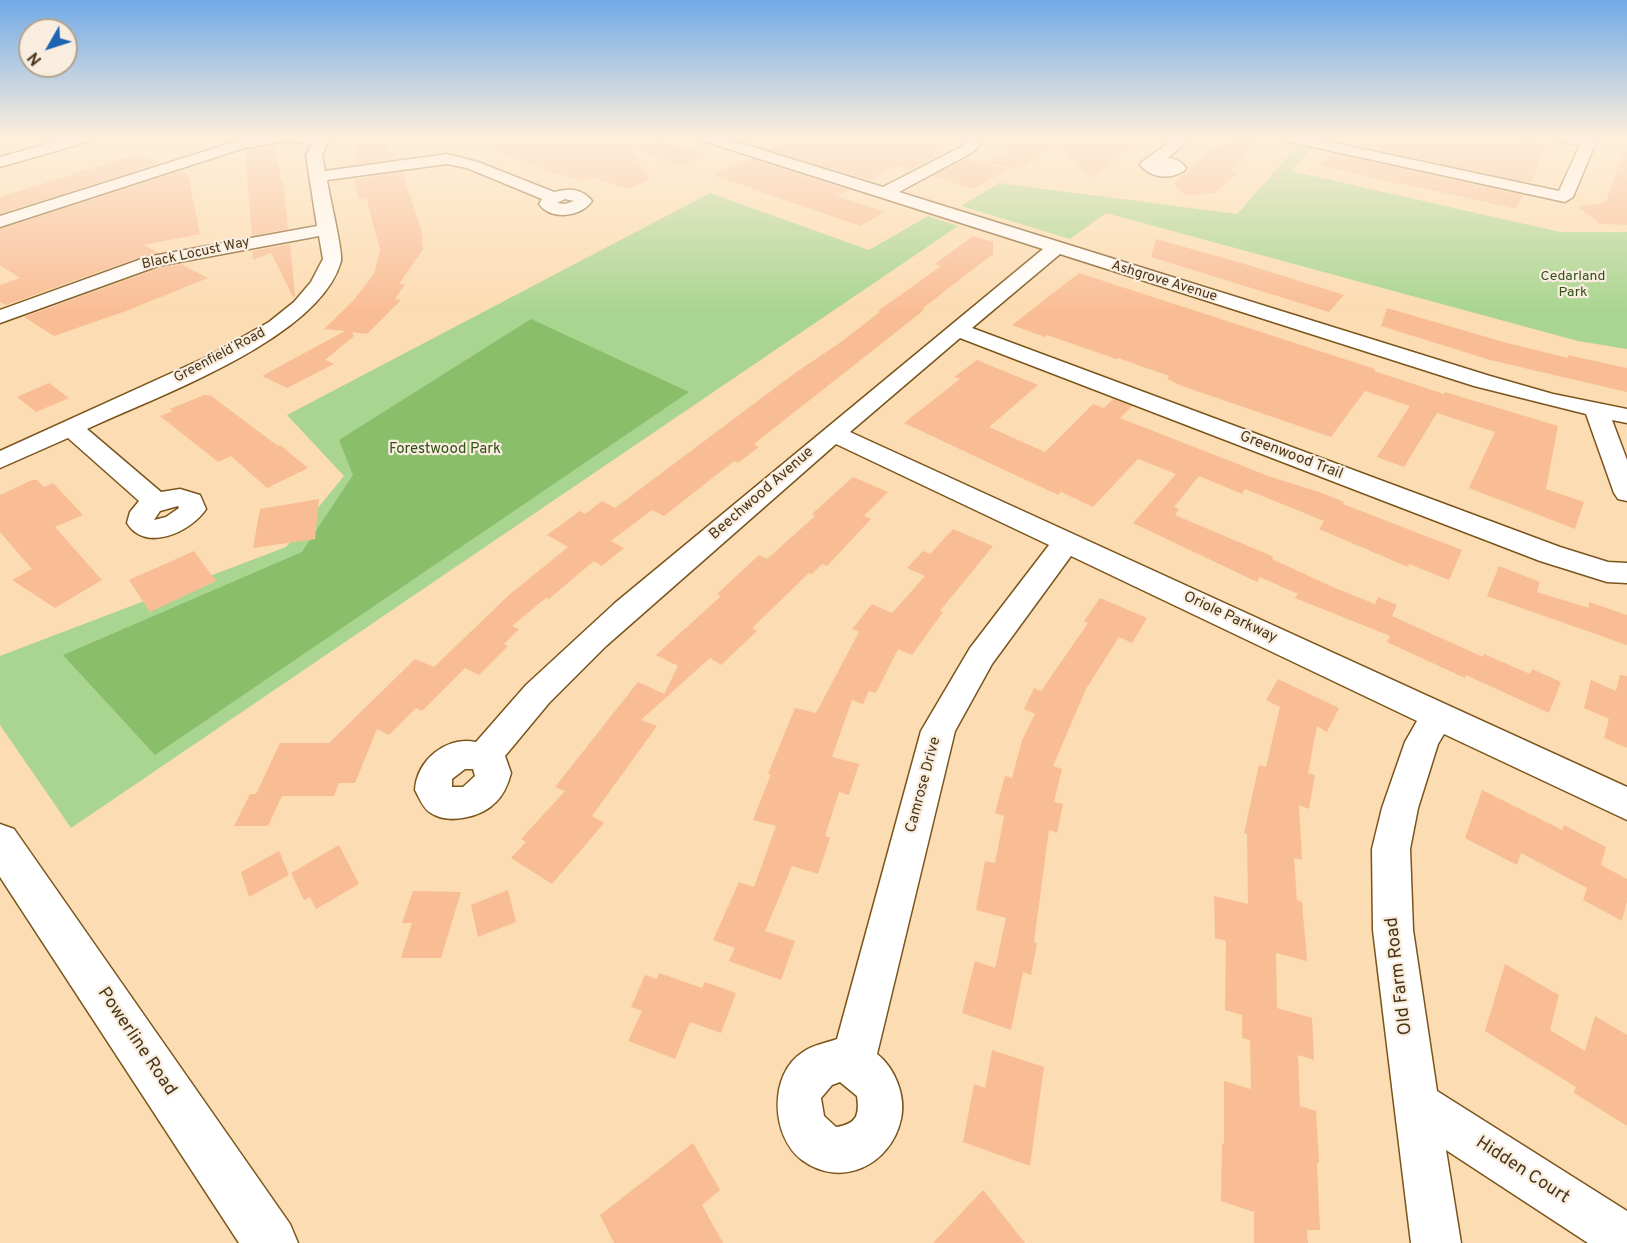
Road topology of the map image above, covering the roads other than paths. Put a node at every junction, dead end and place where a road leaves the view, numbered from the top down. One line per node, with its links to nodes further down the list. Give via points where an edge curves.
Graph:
1 (83, 195): 6 (street)
2 (321, 195): 7 (street, Greenfield Road)
3 (548, 195): 5 (street)
4 (888, 195): 8 (street, Ashgrove Avenue)
5 (553, 197)
6 (0, 222)
7 (328, 229): 9 (street, Black Locust Way, via 154,261); 13 (street, Greenfield Road, via 332,259 329,270 316,290 290,314 235,351)
8 (1056, 248): 10 (street, Beechwood Avenue); 11 (street, Ashgrove Avenue, via 1482,381)
9 (0, 318)
10 (957, 329): 14 (street, Beechwood Avenue); 19 (street, Greenwood Trail, via 1561,558 1607,572)
11 (1596, 410): 12 (street, Ashgrove Avenue); 16 (street)
12 (1627, 416)
13 (70, 428): 15 (street, Greenfield Road); 17 (street)
14 (832, 433): 18 (street, Oriole Parkway); 21 (street, Beechwood Avenue, via 576,653)
15 (0, 460)
16 (1627, 493)
17 (156, 502)
18 (1068, 541): 20 (street, Oriole Parkway); 24 (street, Camrose Drive, via 987,648 938,731)
19 (1627, 573)
20 (1437, 716): 22 (street, Oriole Parkway); 25 (street, Old Farm Road, via 1422,742 1391,849 1393,930)
21 (484, 757)
22 (1627, 804)
23 (0, 842): 27 (main road, Powerline Road)
24 (854, 1062)
25 (1416, 1103): 26 (street, Hidden Court); 28 (street, Old Farm Road)
26 (1627, 1240)
27 (272, 1243)
28 (1436, 1243)

